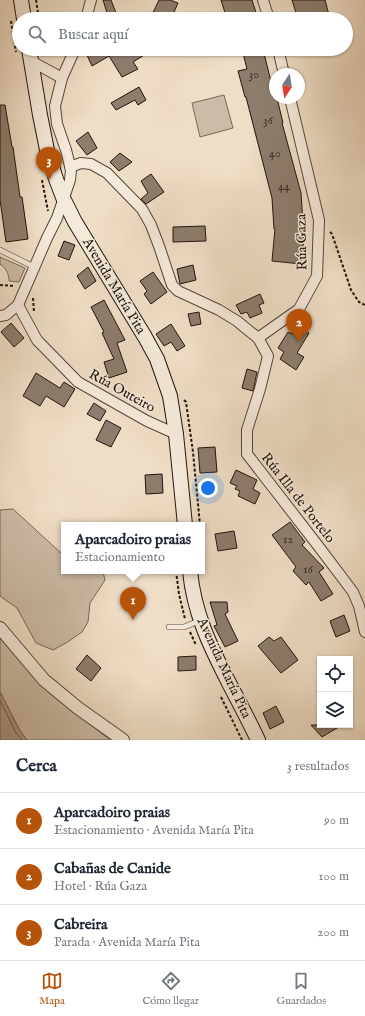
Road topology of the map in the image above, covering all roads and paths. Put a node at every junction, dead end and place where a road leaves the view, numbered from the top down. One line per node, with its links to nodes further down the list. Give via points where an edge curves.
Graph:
1 (21, 0): 5 (main road)
2 (36, 0): 6 (path)
3 (91, 0): 7 (street)
4 (263, 0): 8 (street)
5 (23, 12)
6 (38, 12)
7 (88, 12)
8 (267, 12)
9 (30, 56): 17 (main road, Avenida María Pita, via 47,150)
10 (31, 56): 14 (street)
11 (72, 56): 14 (street)
12 (280, 56): 13 (street)
13 (283, 68)
14 (62, 78): 16 (street, via 55,106 57,124)
15 (291, 104): 18 (street, Rúa Gaza)
16 (70, 167): 17 (street, via 70,180); 26 (street, Rúa Illa de Portelo, via 81,163 91,164 107,174 142,209 151,225 172,285 178,291 237,321)
17 (64, 200): 20 (street); 27 (main road, Avenida María Pita, via 157,359 170,396)
18 (319, 220): 23 (path, via 332,234 351,290 359,302); 26 (street, Rúa Gaza, via 317,276 299,309)
19 (0, 250): 20 (lane)
20 (34, 267): 24 (street)
21 (0, 285): 22 (path)
22 (18, 286)
23 (365, 305)
24 (18, 306): 25 (street, via 6,315); 27 (street, Rúa Outeiro, via 37,340 78,382 147,421)
25 (0, 316)
26 (258, 338): 33 (street, Rúa Illa de Portelo, via 268,356 248,430 247,454 353,592)
27 (176, 434): 28 (main road, Avenida María Pita)
28 (185, 522)
29 (190, 574): 30 (main road, Avenida María Pita)
30 (200, 620): 31 (lane, via 184,627); 35 (main road, Avenida María Pita)
31 (169, 627)
32 (0, 628): 34 (street, via 44,680)
33 (365, 632)
34 (123, 740)
35 (258, 740)

